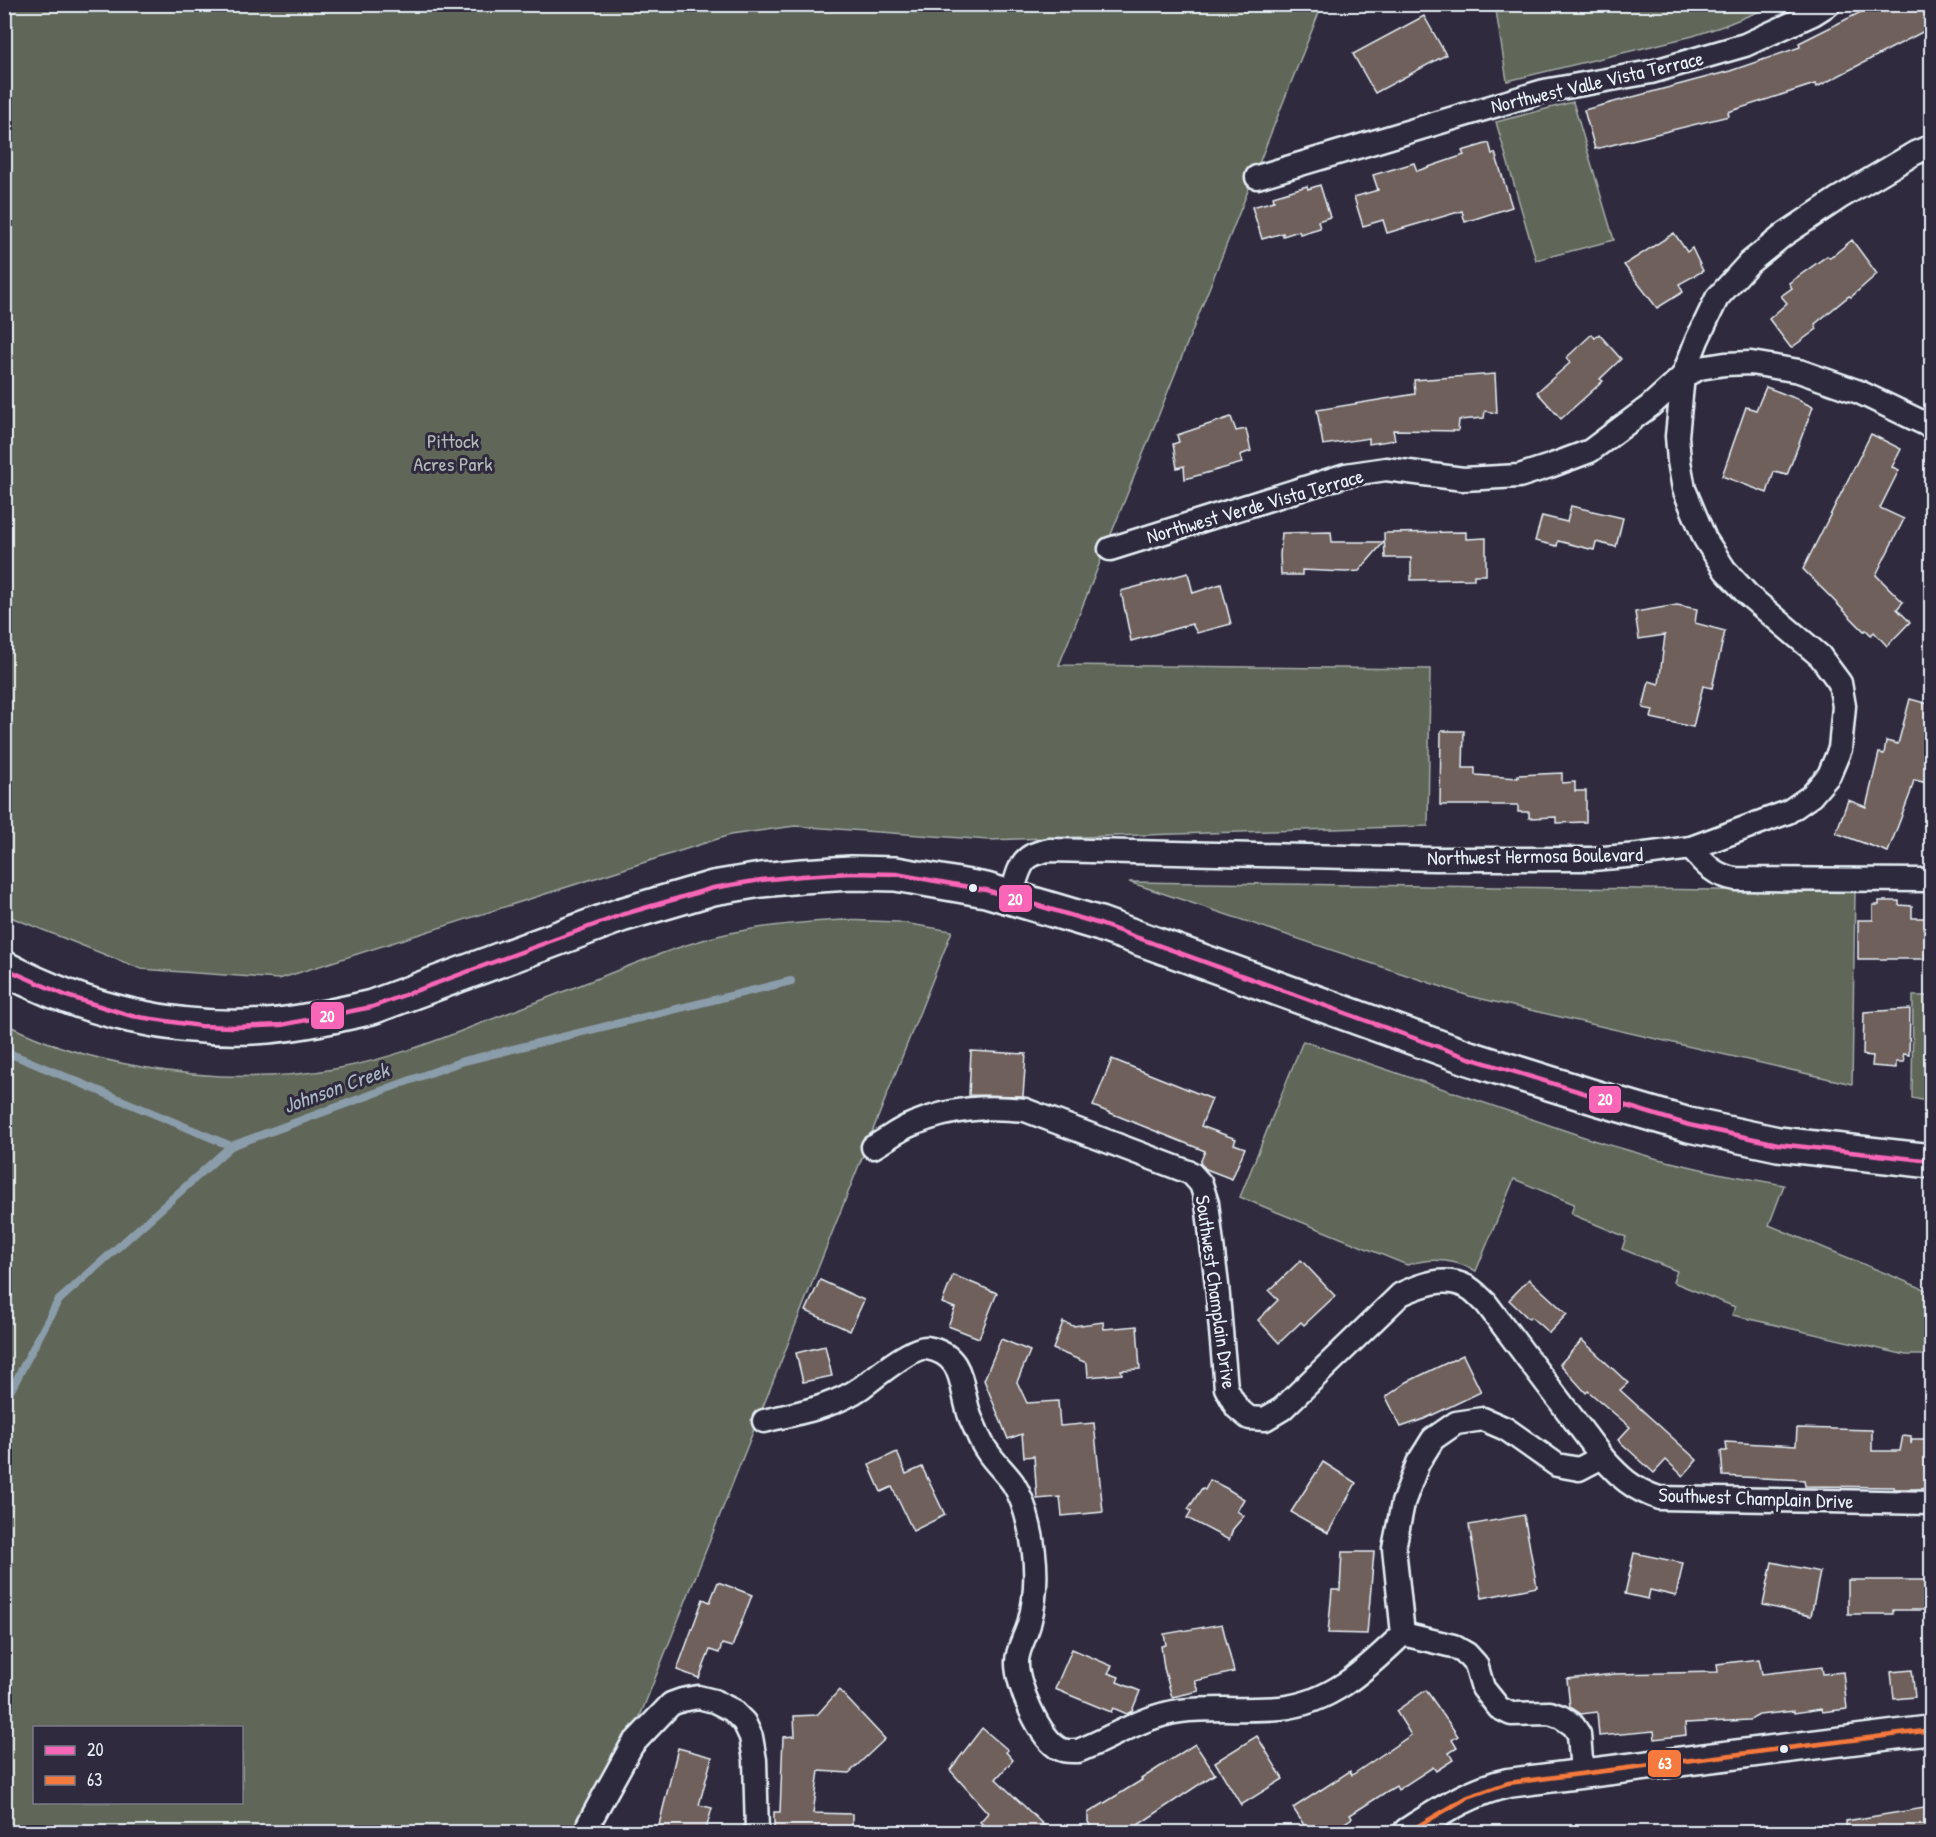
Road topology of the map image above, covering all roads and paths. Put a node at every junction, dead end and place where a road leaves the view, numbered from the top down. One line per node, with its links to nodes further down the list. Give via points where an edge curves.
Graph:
1 (1829, 4): 3 (street, Northwest Valle Vista Terrace, via 1745,45 1651,72 1544,91)
2 (1932, 146): 4 (street, Northwest Hermosa Boulevard, via 1839,198 1749,263 1717,298)
3 (1257, 177)
4 (1683, 376): 5 (street, Northwest Verde Vista Terrace, via 1700,368 1725,364 1778,366 1858,392); 6 (street, Northwest Verde Vista Terrace, via 1590,451 1540,470 1520,476 1463,479 1386,469 1346,475); 7 (street, Northwest Hermosa Boulevard, via 1677,436 1679,461 1684,489 1705,539 1725,570 1748,595 1808,645 1833,672 1840,683 1844,706 1840,750 1829,775 1811,796 1788,812)
5 (1932, 427)
6 (1110, 549)
7 (1691, 848): 8 (street, via 1713,871 1730,878); 9 (street, Northwest Hermosa Boulevard, via 1592,859 1526,860 1049,850 1030,855 1024,861)
8 (1932, 880)
9 (1011, 896): 10 (main road, via 896,874 802,876 713,888 584,928 372,1007 268,1026 174,1023 137,1017 69,996); 12 (main road, via 1100,924 1469,1058 1689,1125 1778,1144)
10 (4, 968)
11 (873, 1147): 14 (street, Southwest Champlain Drive, via 913,1124 965,1108 997,1107 1025,1110 1191,1173 1201,1184 1207,1203 1226,1388 1237,1408 1249,1418 1265,1419 1282,1409 1401,1294 1426,1283 1450,1282 1467,1287 1486,1303)
12 (1932, 1161)
13 (764, 1421): 16 (street, via 820,1407 855,1392 924,1347 954,1361 970,1416 986,1450 1014,1484 1029,1524 1036,1567 1035,1591 1017,1656 1017,1675 1030,1711 1049,1740 1061,1749 1078,1751 1143,1721 1180,1711 1280,1708 1314,1701 1353,1679)
14 (1602, 1457): 15 (street, Southwest Champlain Drive, via 1630,1486 1659,1498); 16 (street, via 1579,1469 1557,1464 1506,1429 1483,1419 1456,1423 1433,1439 1418,1463 1403,1503 1394,1548)
15 (1932, 1503)
16 (1403, 1634): 18 (street, via 1453,1646 1467,1654 1499,1708 1511,1714 1550,1713 1573,1725 1579,1734)
17 (1932, 1730): 18 (street)
18 (1582, 1773): 21 (street, via 1485,1789)
19 (586, 1833): 20 (street, via 632,1745 671,1704 698,1697 732,1710 751,1737)
20 (756, 1833)
21 (1408, 1833)

